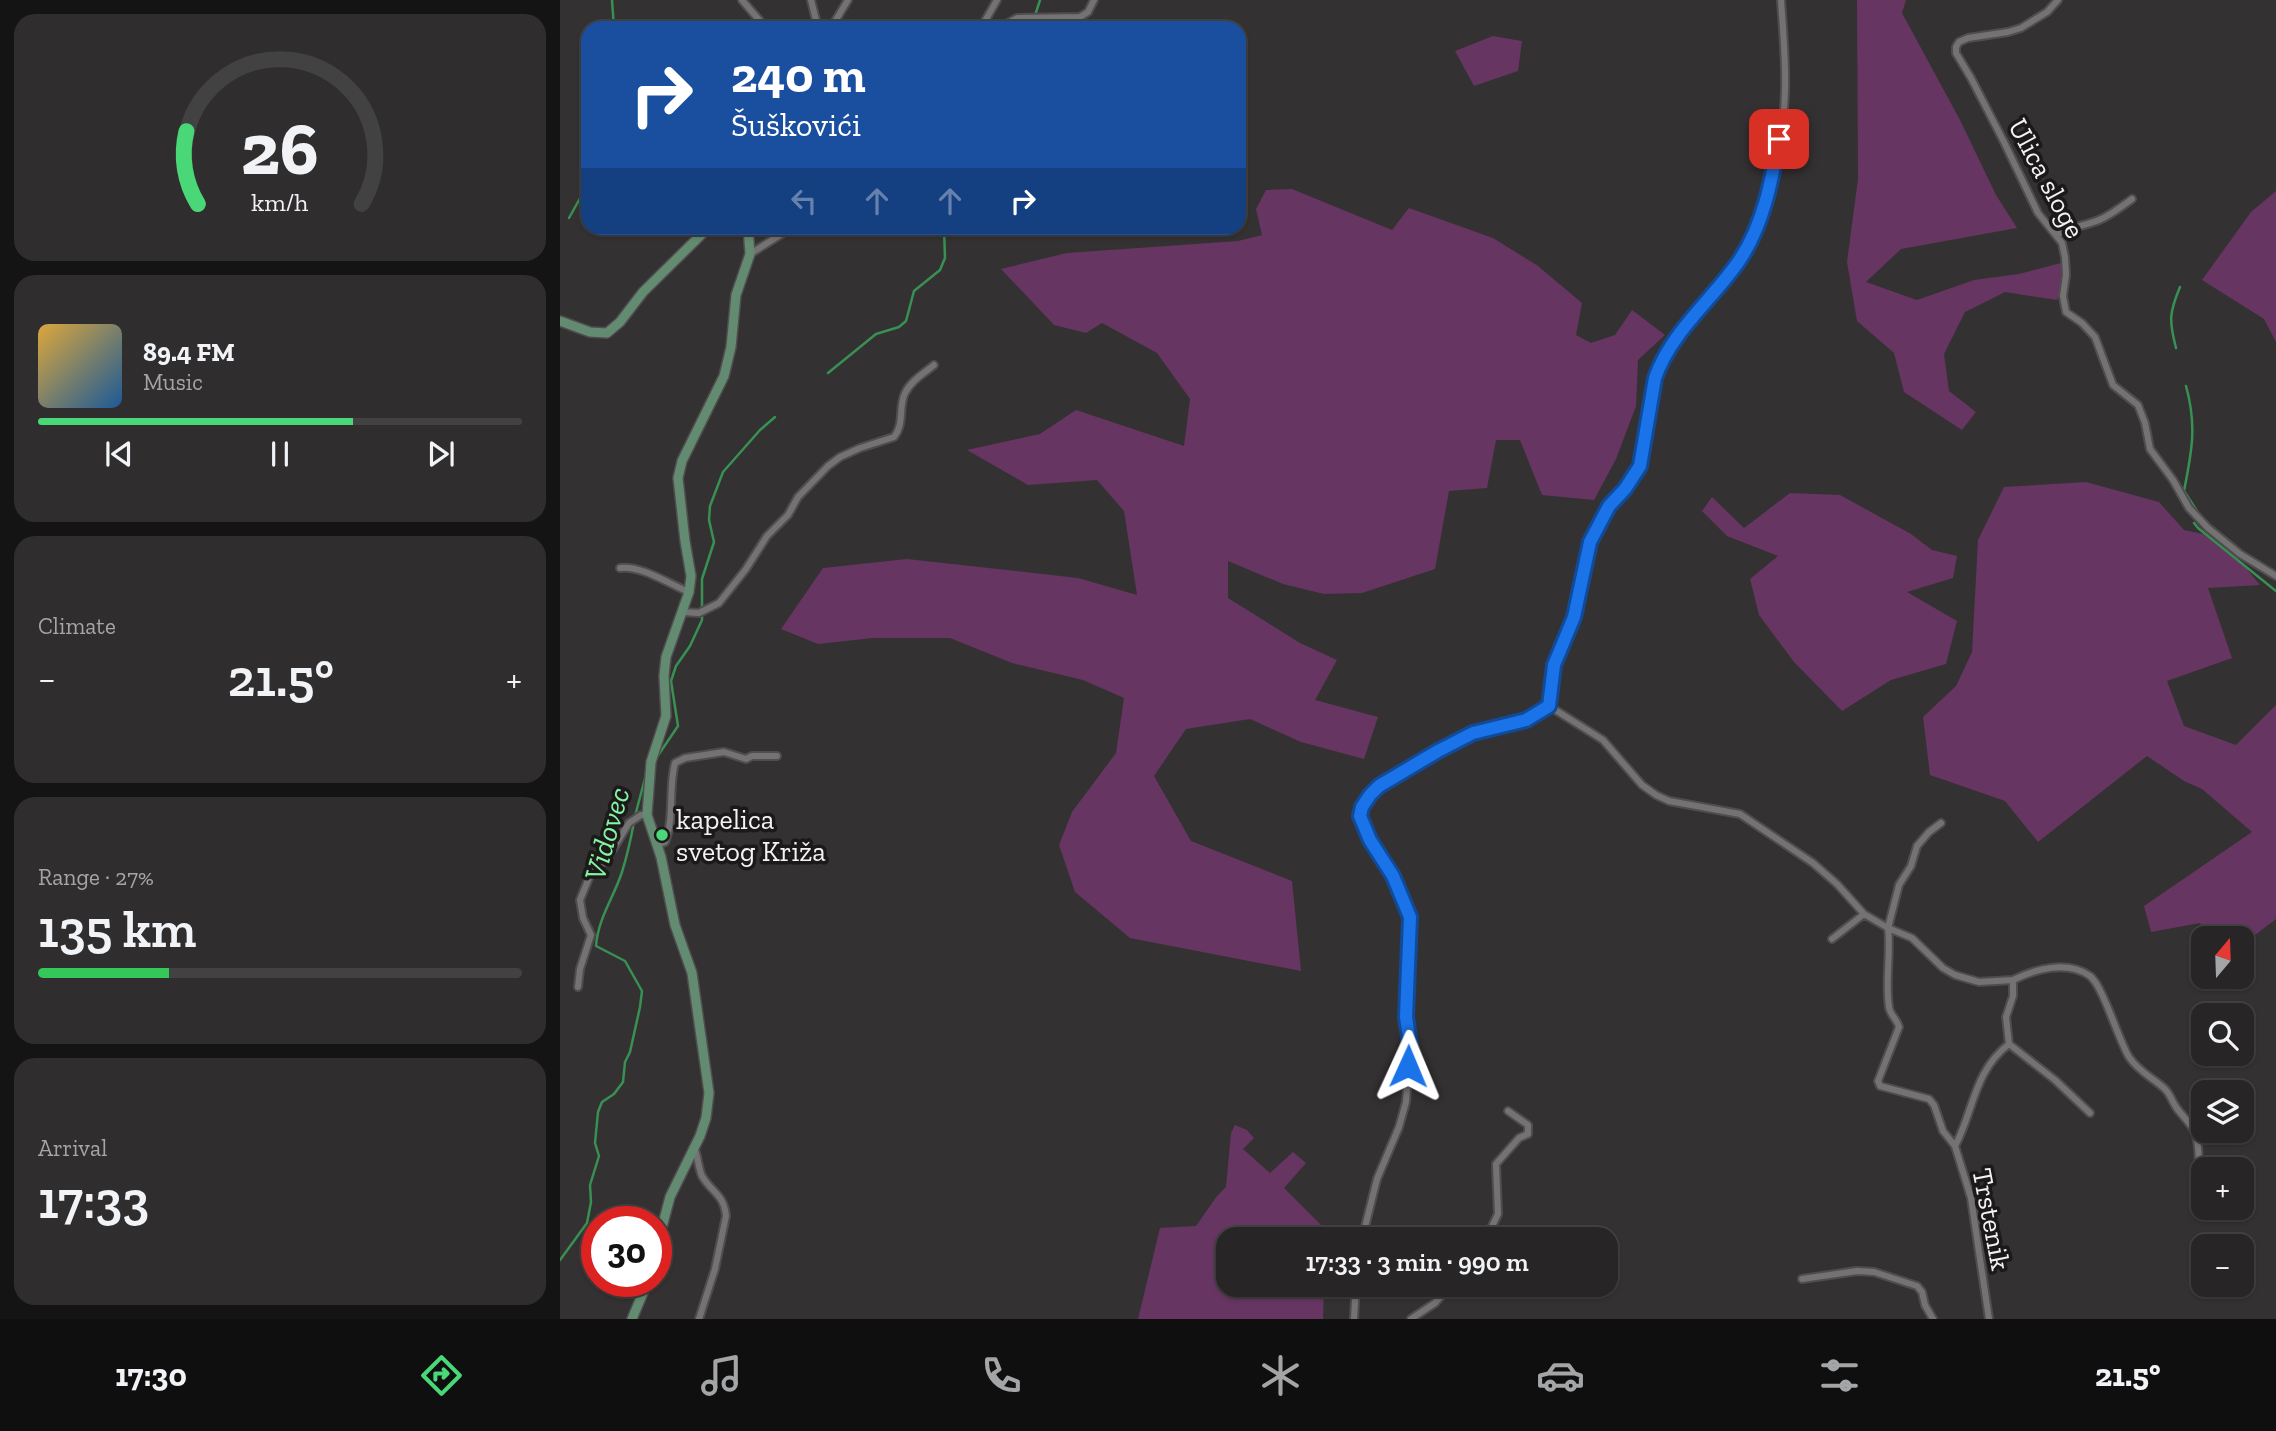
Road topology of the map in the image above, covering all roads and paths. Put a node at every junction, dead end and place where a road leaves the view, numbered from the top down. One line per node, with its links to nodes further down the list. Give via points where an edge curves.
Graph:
1 (742, 0): 8 (street)
2 (810, 0): 9 (street)
3 (848, 0): 10 (street)
4 (997, 0): 11 (street)
5 (1094, 0): 12 (street, via 1080,17 1034,16)
6 (1781, 0): 25 (street, via 1785,94 1775,164 1762,212 1740,260 1659,366 1640,466 1609,506 1590,542 1574,617 1554,665)
7 (2058, 0): 17 (street, Ulica sloge, via 2021,27 1968,38 1956,47 2038,213)
8 (760, 21)
9 (816, 21)
10 (835, 21)
11 (985, 21)
12 (1012, 21)
13 (2132, 199): 17 (street, via 2095,222)
14 (701, 235): 19 (street, via 607,333)
15 (749, 235): 18 (street)
16 (780, 235): 18 (street)
17 (2056, 235): 22 (street, Ulica sloge, via 2065,257 2063,306 2095,337 2113,385 2138,405 2157,460 2208,528)
18 (750, 254): 23 (street, via 736,295 724,376 681,461 679,497 691,576)
19 (560, 321)
20 (934, 365): 24 (street, via 906,392 901,425 894,437 860,448 828,466 798,497 719,603 701,612)
21 (620, 568): 23 (street, via 639,570)
22 (2276, 576)
23 (689, 592): 24 (street)
24 (683, 612): 27 (street, via 666,657 666,716 651,766)
25 (1549, 706): 30 (street, via 1603,740 1642,785 1657,795 1740,814 1813,863); 42 (street, via 1526,720 1473,733 1438,751 1379,786 1362,807 1360,816 1370,840 1393,876 1410,917 1406,1102 1377,1179)
26 (776, 756): 29 (street, via 746,759 724,752 676,763 671,825 666,842)
27 (647, 815): 29 (street); 34 (street, via 629,823 607,859 591,873 580,900 591,935)
28 (1941, 823): 31 (street, Trstenik, via 1917,846 1899,885)
29 (657, 845): 39 (street, via 692,972 707,1069 708,1110)
30 (1864, 914): 31 (street); 32 (street)
31 (1888, 928): 33 (street, via 1912,938 1955,975 1979,982); 38 (street, Trstenik, via 1889,1005 1899,1027 1878,1081 1888,1090 1929,1099)
32 (1832, 939)
33 (2013, 980): 35 (street, via 2006,1017); 40 (street, via 2057,967 2092,978 2131,1061 2167,1091 2195,1133)
34 (578, 987)
35 (2009, 1044): 37 (street); 38 (street, via 1982,1078)
36 (1508, 1111): 43 (street, via 1528,1125 1528,1134 1496,1164 1498,1214)
37 (2090, 1113)
38 (1955, 1146): 48 (street, Trstenik, via 1971,1198)
39 (694, 1147): 41 (street); 50 (street, via 701,1173 726,1208 715,1269)
40 (2198, 1157)
41 (668, 1206)
42 (1365, 1227)
43 (1492, 1227)
44 (1802, 1279): 53 (street, via 1857,1270 1874,1272 1917,1286)
45 (641, 1297): 49 (street)
46 (1355, 1297): 51 (street)
47 (1440, 1297): 52 (street)
48 (1989, 1318): 54 (street)
49 (632, 1319)
50 (699, 1319)
51 (1354, 1319)
52 (1411, 1319)
53 (1933, 1319)
54 (1998, 1319)

